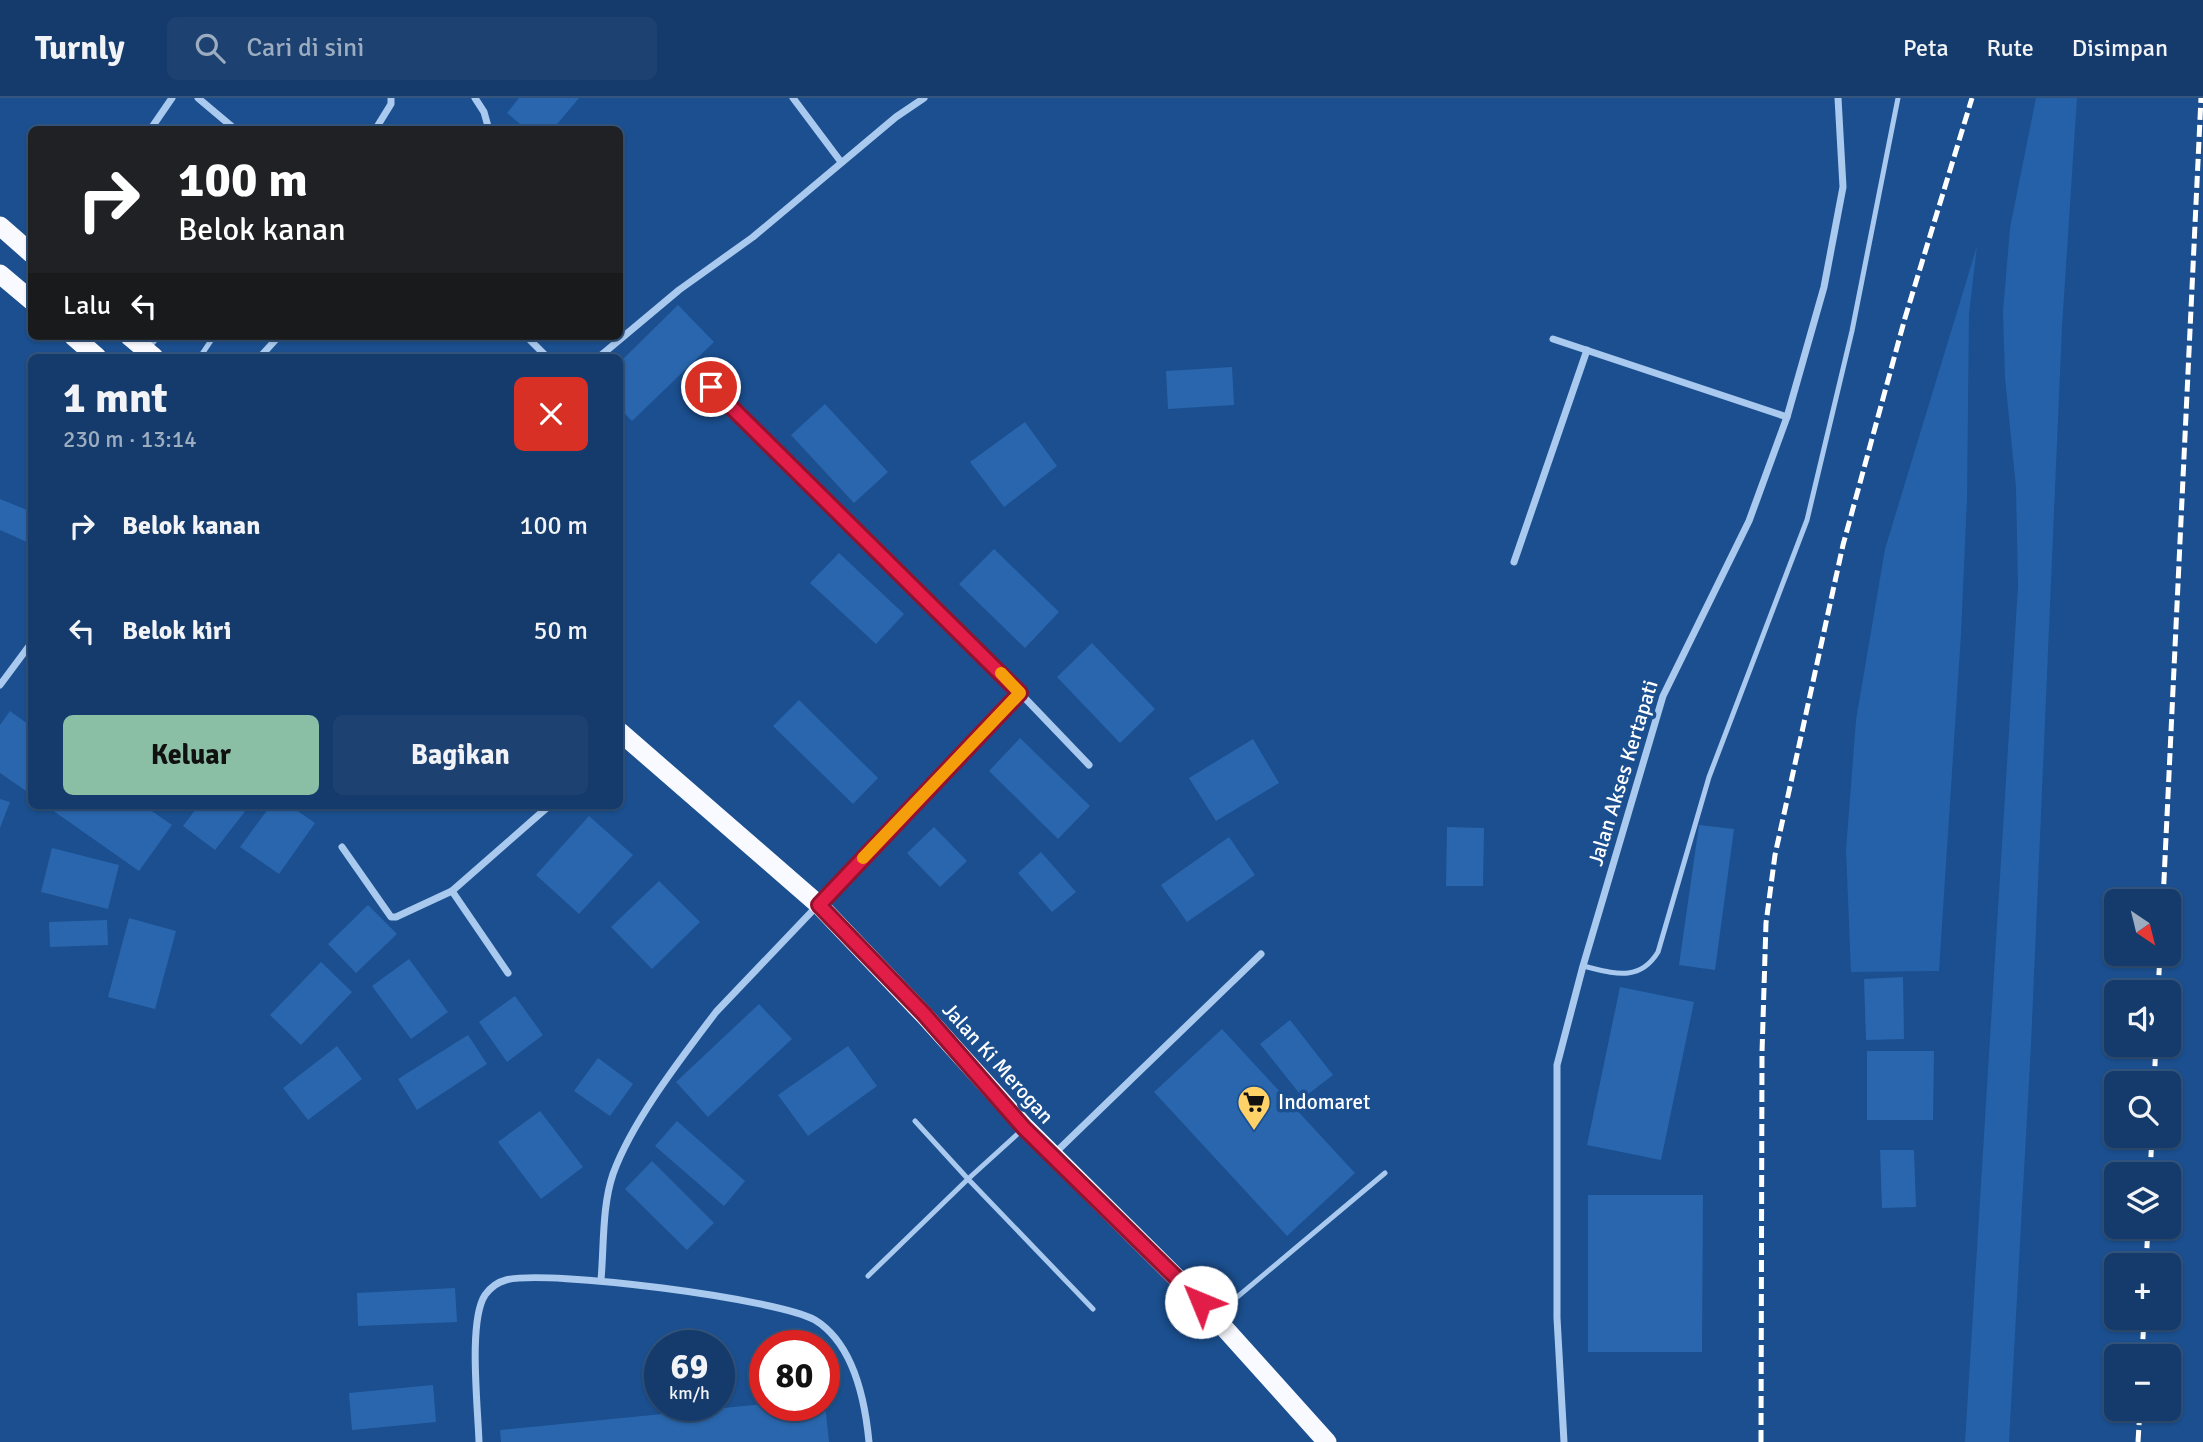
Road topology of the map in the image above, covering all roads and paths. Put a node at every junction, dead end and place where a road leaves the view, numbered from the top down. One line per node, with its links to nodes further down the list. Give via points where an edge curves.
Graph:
1 (172, 98): 9 (street)
2 (198, 98): 10 (street)
3 (391, 98): 11 (street)
4 (475, 98): 12 (street)
5 (793, 98): 13 (street)
6 (924, 98): 13 (street)
7 (1838, 98): 32 (street, Jalan Akses Kertapati, via 1843,187 1824,288)
8 (1898, 98): 44 (lane, via 1852,331 1807,520 1709,777 1658,952 1651,964 1634,974)
9 (153, 126)
10 (231, 126)
11 (377, 126)
12 (487, 126)
13 (841, 162): 18 (street, via 754,237)
14 (0, 226): 15 (highway)
15 (28, 250)
16 (0, 274): 17 (highway)
17 (28, 298)
18 (623, 337)
19 (1553, 339): 26 (street)
20 (78, 340): 27 (highway)
21 (137, 340): 25 (highway)
22 (275, 340): 28 (street)
23 (530, 340): 29 (street)
24 (619, 340): 30 (street)
25 (153, 348)
26 (1587, 350): 32 (street); 33 (street)
27 (94, 354)
28 (263, 354)
29 (544, 354)
30 (603, 354)
31 (711, 387): 36 (street)
32 (1787, 416): 44 (street, Jalan Akses Kertapati, via 1749,521 1662,696)
33 (1514, 562)
34 (28, 647): 35 (street)
35 (0, 685)
36 (1020, 693): 38 (street); 42 (street)
37 (623, 739): 42 (highway, Jalan Ki Merogan)
38 (1089, 765)
39 (545, 809): 41 (street)
40 (342, 847): 41 (street, via 391,917)
41 (452, 891): 45 (street)
42 (819, 905): 47 (highway, Jalan Ki Merogan, via 924,1014); 52 (street, via 716,1012 623,1152 608,1203)
43 (1261, 954): 48 (street)
44 (1583, 966): 58 (street, Jalan Akses Kertapati, via 1557,1065 1557,1318)
45 (508, 972)
46 (915, 1121): 50 (lane)
47 (1024, 1128): 48 (highway, Jalan Ki Merogan); 50 (lane)
48 (1052, 1156): 54 (highway, Jalan Ki Merogan)
49 (1385, 1173): 54 (lane)
50 (968, 1179): 51 (lane); 53 (lane)
51 (868, 1276)
52 (601, 1280): 55 (street, via 515,1278 503,1280 486,1294 476,1316); 56 (street, via 778,1307 814,1320 838,1342 855,1371)
53 (1093, 1310)
54 (1214, 1316): 57 (highway, Jalan Ki Merogan)
55 (479, 1442)
56 (869, 1442)
57 (1327, 1442)
58 (1564, 1442)

